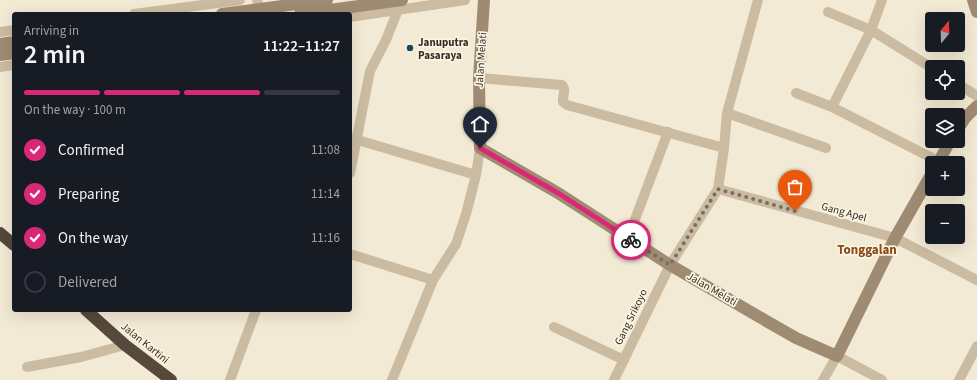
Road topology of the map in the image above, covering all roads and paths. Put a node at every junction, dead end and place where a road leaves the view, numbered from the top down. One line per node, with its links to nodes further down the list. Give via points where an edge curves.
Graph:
1 (240, 0): 11 (street)
2 (327, 0): 10 (street)
3 (465, 0): 8 (street)
4 (484, 0): 26 (street, Jalan Melati)
5 (758, 0): 32 (street)
6 (882, 0): 17 (street)
7 (973, 0): 14 (street)
8 (400, 5): 10 (street); 15 (street); 35 (street, via 370,71)
9 (259, 8): 10 (street); 12 (street)
10 (298, 8)
11 (149, 12)
12 (234, 12)
13 (828, 12): 17 (street)
14 (977, 12)
15 (352, 16)
16 (12, 30): 18 (street)
17 (871, 30): 23 (street); 31 (street)
18 (0, 32)
19 (12, 42): 20 (street)
20 (0, 44)
21 (12, 53): 22 (street)
22 (0, 55)
23 (925, 64)
24 (12, 65): 25 (street)
25 (0, 67)
26 (479, 78): 34 (street, via 562,85 562,99 567,104); 36 (street, Jalan Melati)
27 (965, 88): 29 (street)
28 (796, 93): 31 (street)
29 (977, 96)
30 (977, 106): 33 (street)
31 (832, 107): 40 (street)
32 (727, 113): 37 (street); 38 (street)
33 (965, 118)
34 (668, 132): 37 (street); 45 (street)
35 (353, 138): 39 (street); 41 (street)
36 (480, 148): 41 (street); 45 (street, Jalan Melati, via 558,193)
37 (724, 148): 43 (street)
38 (826, 148)
39 (352, 150)
40 (926, 156)
41 (476, 176): 50 (street, via 456,244)
42 (925, 185): 46 (street)
43 (718, 189): 46 (street, Gang Apel); 49 (street, Gang Srikoyo)
44 (0, 233): 47 (highway)
45 (628, 238): 49 (street, Jalan Melati)
46 (895, 238): 51 (street, Gang Apel); 57 (street)
47 (12, 243)
48 (352, 255): 50 (street)
49 (670, 265): 57 (street, Jalan Melati, via 796,338); 58 (street, Gang Srikoyo)
50 (434, 280): 62 (street)
51 (977, 280)
52 (88, 312): 55 (highway, Jalan Kartini)
53 (255, 312): 61 (street)
54 (554, 327): 58 (street)
55 (125, 345): 59 (street); 60 (highway, Jalan Kartini)
56 (977, 346): 66 (street)
57 (837, 356): 64 (street); 65 (street)
58 (624, 360): 63 (street, Gang Srikoyo)
59 (27, 368)
60 (171, 380)
61 (230, 380)
62 (392, 380)
63 (614, 380)
64 (823, 380)
65 (882, 380)
66 (959, 380)

